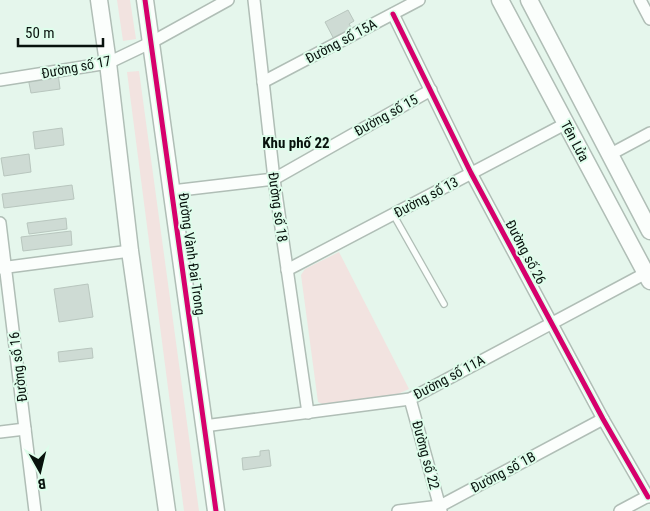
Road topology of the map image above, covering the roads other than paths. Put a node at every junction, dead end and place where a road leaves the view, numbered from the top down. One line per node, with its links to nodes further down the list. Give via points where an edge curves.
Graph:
1 (99, 0): 12 (street)
2 (145, 0): 11 (street, Đường Vành Đai Trong)
3 (228, 0): 11 (street, Đường số 17)
4 (254, 0): 14 (street, Đường số 18)
5 (419, 0): 9 (street, Đường số 15A)
6 (500, 0): 16 (street, Tên Lửa)
7 (529, 0): 18 (street, Tên Lửa)
8 (640, 0): 10 (street)
9 (393, 14): 14 (street, Đường số 15A); 15 (street, Đường số 26)
10 (650, 19)
11 (152, 42): 12 (street, Đường số 17); 21 (street, Đường Vành Đai Trong)
12 (108, 63): 13 (street, Đường số 17); 25 (street)
13 (0, 80)
14 (263, 82): 20 (street, Đường số 18)
15 (431, 90): 19 (street, Đường số 26); 20 (street, Đường số 15)
16 (566, 124): 19 (street, Đường số 13); 28 (street, Tên Lửa)
17 (650, 133): 18 (street)
18 (609, 155): 24 (street, Tên Lửa)
19 (471, 173): 22 (street, Đường số 13); 30 (street, Đường số 26)
20 (274, 179): 21 (street, Đường số 15); 27 (street, Đường số 18)
21 (172, 191): 34 (street, Đường Vành Đai Trong)
22 (393, 214): 27 (street, Đường số 13); 29 (lane)
23 (0, 223): 26 (street, Đường số 16)
24 (650, 231)
25 (130, 251): 26 (street); 39 (street)
26 (3, 267): 35 (street, Đường số 16)
27 (287, 270): 32 (street, Đường số 18)
28 (648, 277): 30 (street, Đường số 11A)
29 (444, 304)
30 (552, 323): 31 (street, Đường số 11A); 33 (street, Đường số 26)
31 (410, 399): 32 (street, Đường số 11A); 38 (street, Đường số 22)
32 (308, 413): 34 (street, Đường số 11A)
33 (603, 419): 37 (street, Đường số 26); 38 (street, Đường số 1B)
34 (204, 426): 41 (street, Đường Vành Đai Trong)
35 (26, 429): 36 (street); 40 (street, Đường số 16)
36 (0, 432)
37 (649, 496): 43 (street)
38 (440, 509): 42 (street, Đường số 1B)
39 (163, 510)
40 (35, 511)
41 (216, 511)
42 (398, 511)
43 (620, 511)

